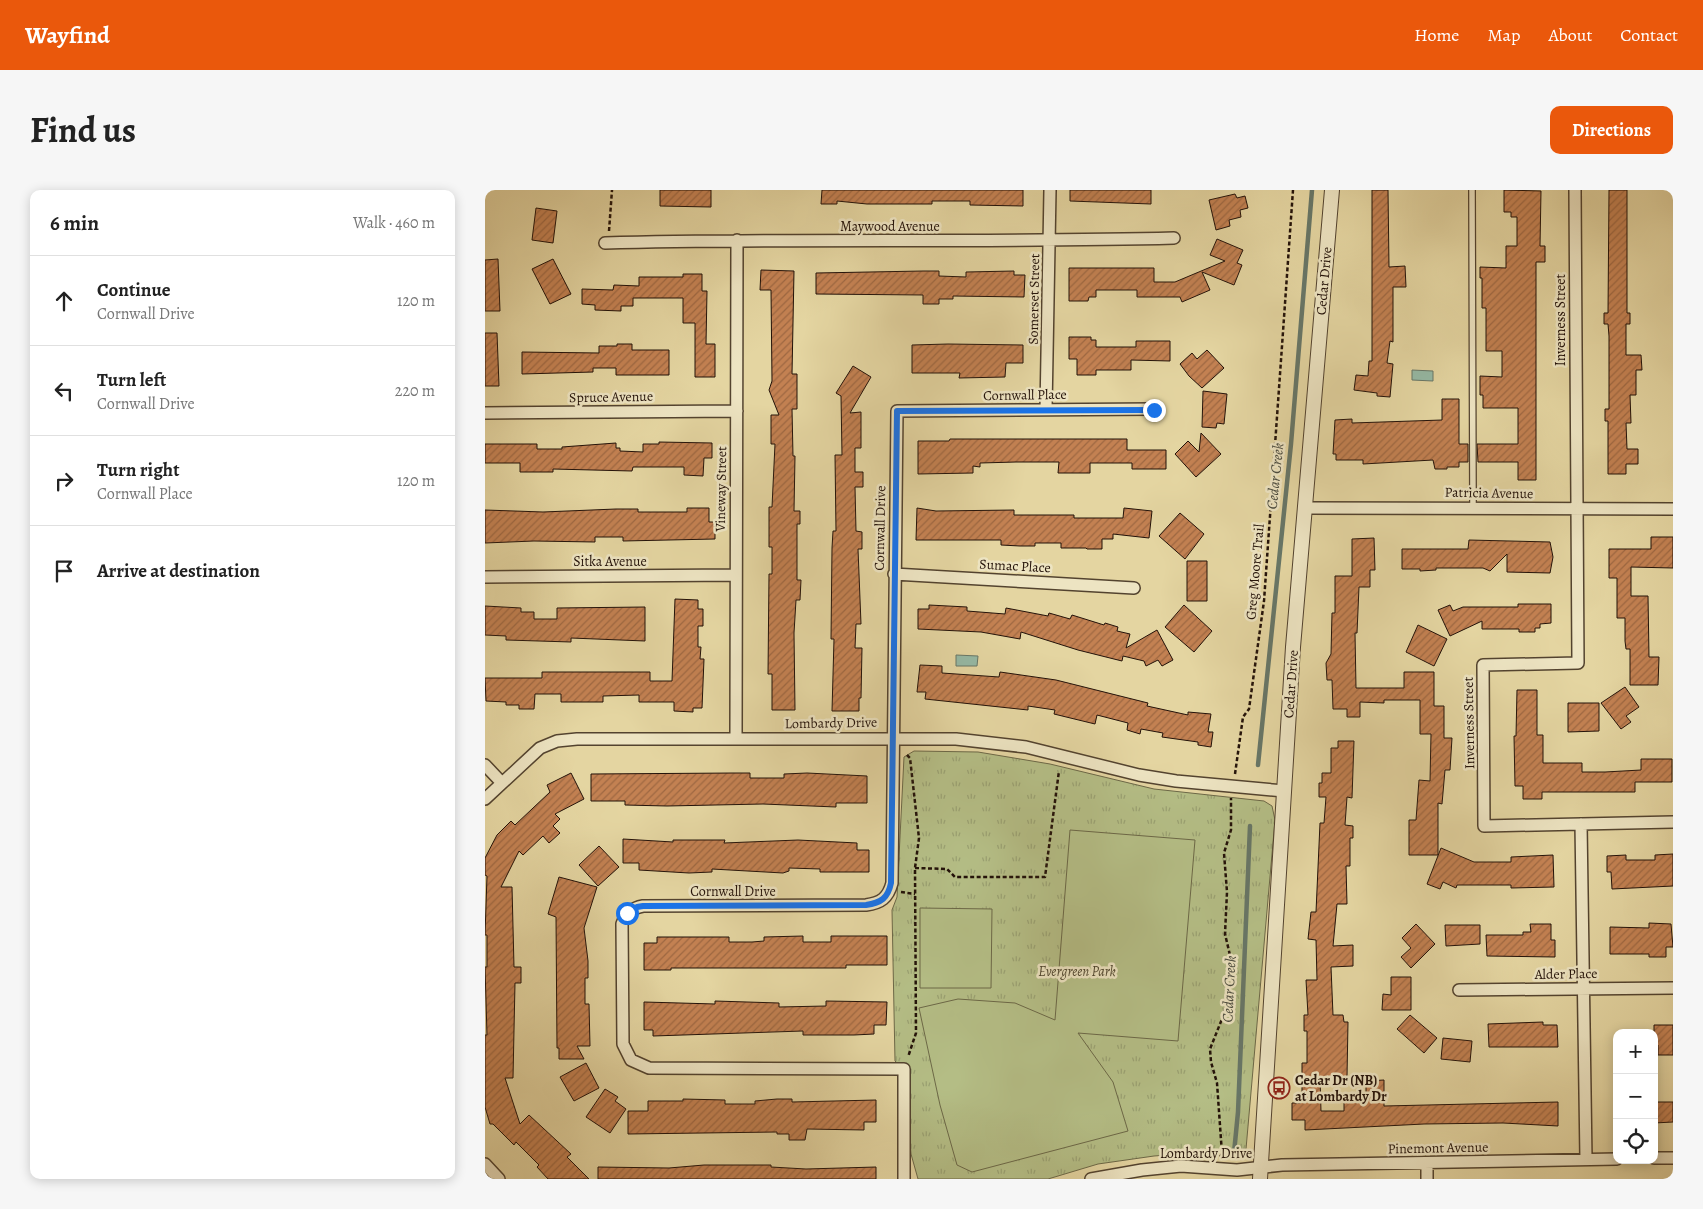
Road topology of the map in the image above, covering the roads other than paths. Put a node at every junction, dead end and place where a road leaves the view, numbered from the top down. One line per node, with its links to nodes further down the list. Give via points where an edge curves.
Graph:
1 (1050, 190): 7 (street, Somerset Street)
2 (1332, 190): 15 (street, Cedar Drive)
3 (1472, 190): 14 (lane)
4 (1575, 190): 17 (street, Inverness Street)
5 (1174, 238): 7 (street, Maywood Avenue)
6 (737, 240): 7 (street, Maywood Avenue); 8 (street, Maywood Avenue); 11 (street, Vineway Street)
7 (1050, 241): 9 (street, Somerset Street)
8 (605, 243)
9 (1046, 409): 10 (street, Cornwall Place); 12 (street, Cornwall Place)
10 (1154, 410)
11 (737, 411): 13 (street, Spruce Avenue); 19 (street, Vineway Street)
12 (897, 411): 18 (street, Cornwall Drive)
13 (485, 413)
14 (1473, 507): 15 (street, Patricia Avenue); 17 (street, Patricia Avenue)
15 (1305, 508): 26 (street, Cedar Drive)
16 (1673, 509): 17 (street, Patricia Avenue)
17 (1575, 510): 29 (street, Inverness Street, via 1578,663 1483,665 1484,826)
18 (894, 574): 21 (street, Sumac Place); 22 (street, Cornwall Drive)
19 (735, 576): 20 (street, Sitka Avenue); 23 (street, Vineway Street)
20 (485, 577)
21 (1134, 588)
22 (893, 738): 23 (street, Lombardy Drive); 26 (street, Lombardy Drive, via 996,742 1167,780); 41 (street, Cornwall Drive, via 891,883 886,897 866,905 643,906 632,910 621,929 623,1044 631,1060 649,1068 904,1070)
23 (736, 739): 25 (street, Lombardy Drive, via 557,741 540,748)
24 (485, 765): 25 (street)
25 (502, 783): 27 (street, Lombardy Drive)
26 (1284, 791): 39 (street, Cedar Drive)
27 (485, 799)
28 (1673, 822): 29 (street)
29 (1581, 824): 31 (street)
30 (1673, 988): 31 (street, Alder Place)
31 (1584, 989): 32 (street, Alder Place); 35 (street)
32 (1459, 990)
33 (1658, 1158): 34 (street)
34 (1673, 1158)
35 (1586, 1159): 36 (street, Pinemont Avenue); 37 (street, Pinemont Avenue)
36 (1613, 1159)
37 (1427, 1163): 39 (street, Pinemont Avenue, via 1282,1165); 43 (street)
38 (485, 1164): 40 (street)
39 (1261, 1173): 42 (street, Lombardy Drive, via 1181,1166)
40 (499, 1179)
41 (904, 1179)
42 (1091, 1179)
43 (1427, 1179)

